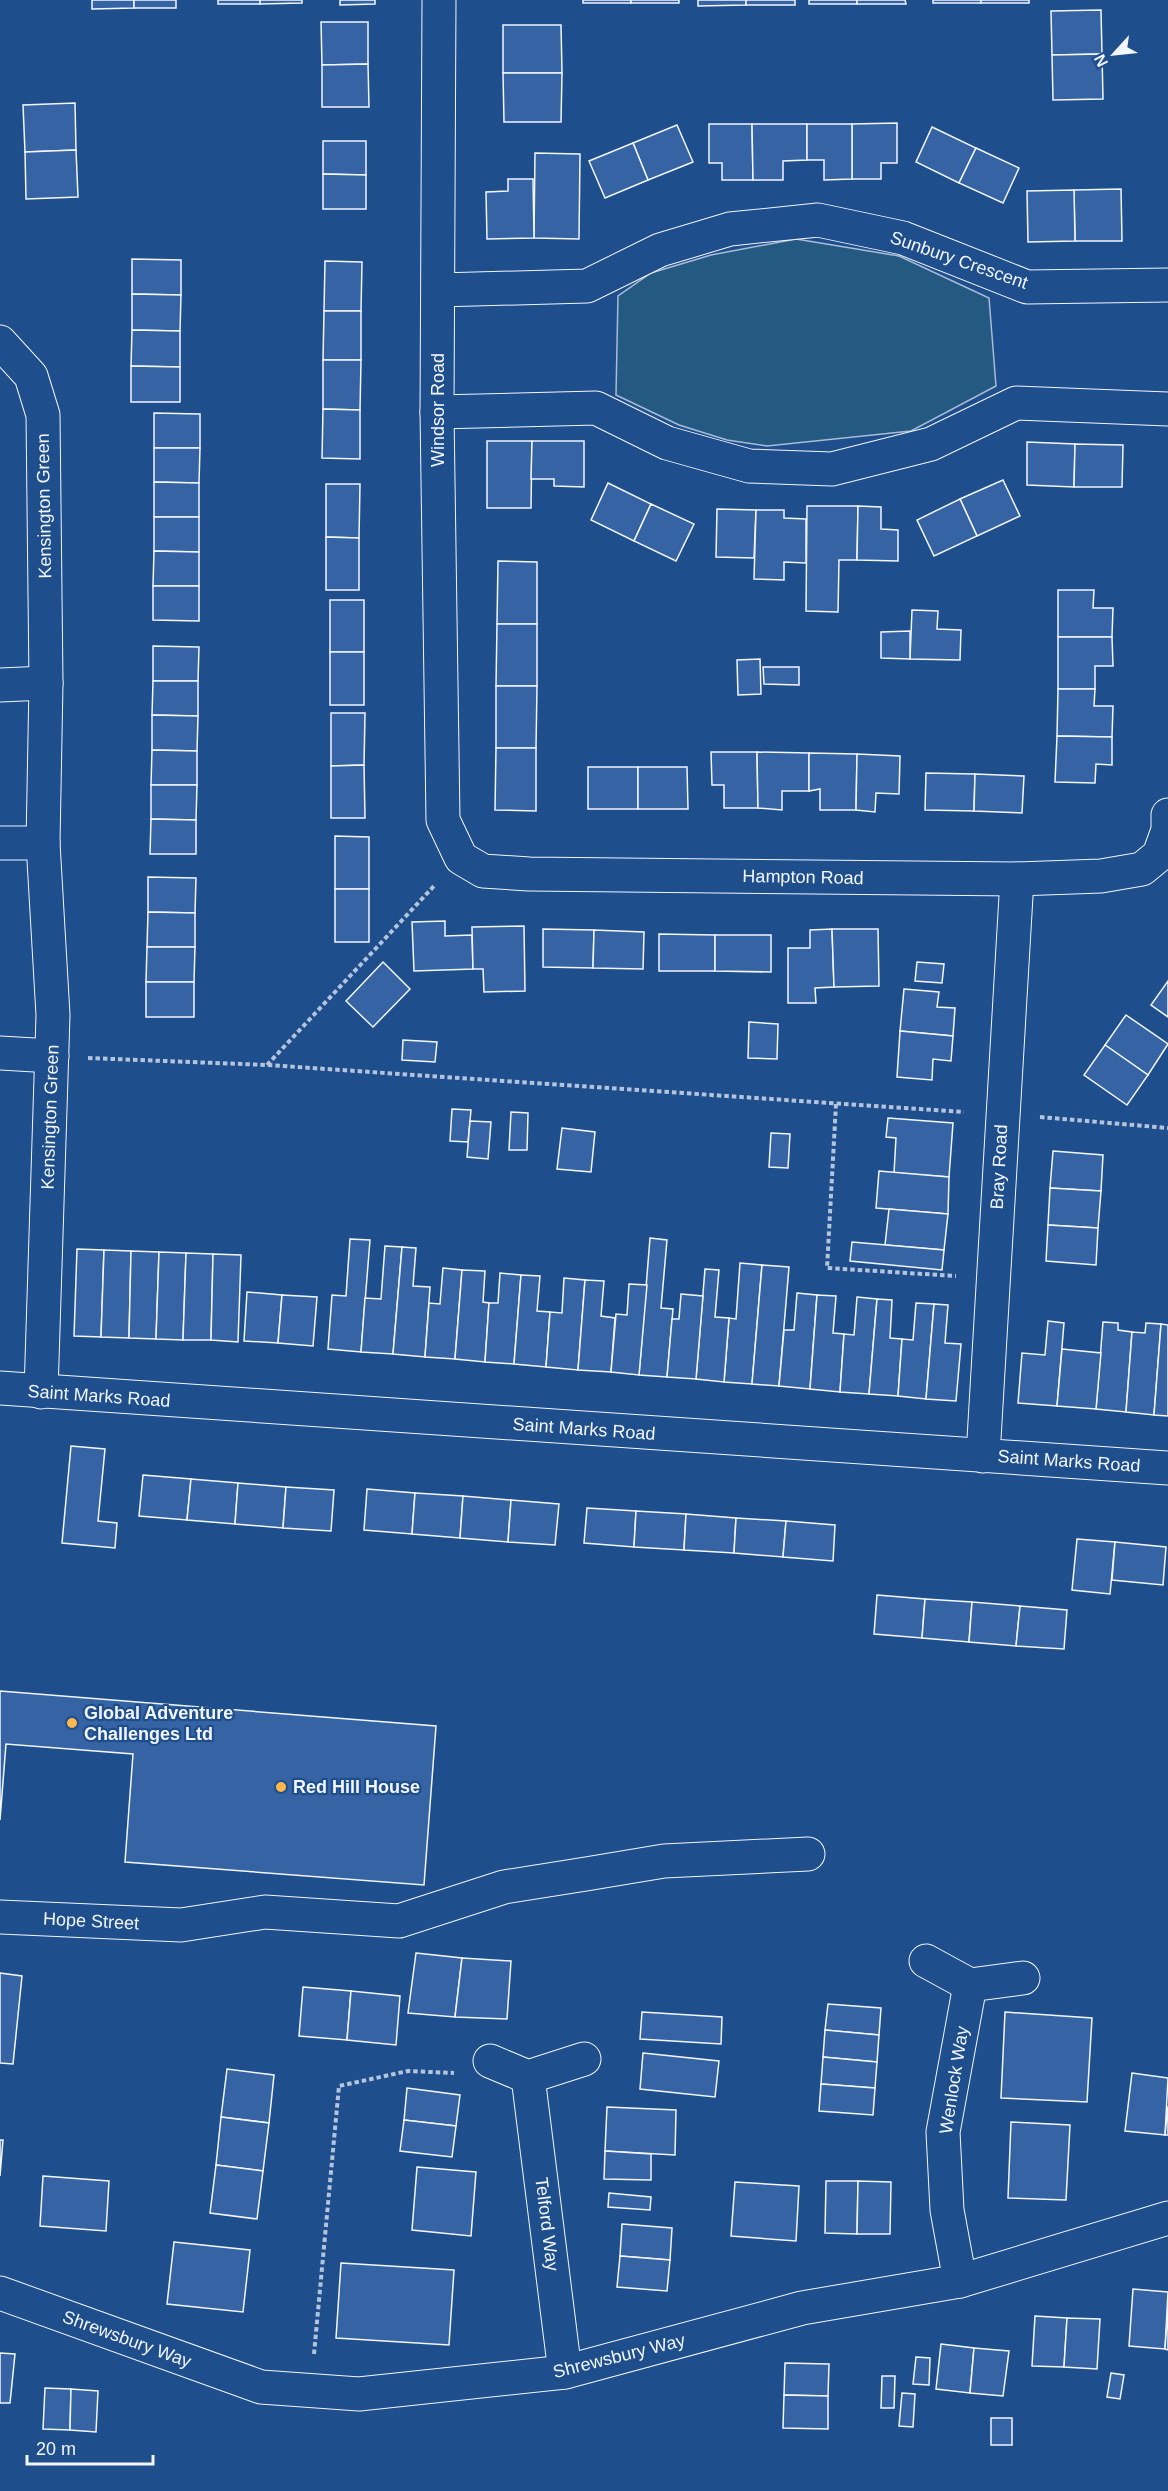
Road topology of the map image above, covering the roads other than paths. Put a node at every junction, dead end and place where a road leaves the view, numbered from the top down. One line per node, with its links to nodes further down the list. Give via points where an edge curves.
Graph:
1 (439, 0): 3 (street, Windsor Road)
2 (1168, 285): 3 (street, Sunbury Crescent, via 1027,287 903,238 818,220 730,228 660,250 587,286)
3 (439, 290): 6 (street, Windsor Road)
4 (0, 342): 7 (street, Kensington Green, via 31,376 42,415)
5 (1168, 409): 6 (street, via 1016,402 931,444 832,469 749,466 668,443 596,408)
6 (437, 412): 13 (street, Windsor Road, via 443,820)
7 (46, 683): 8 (street); 12 (street, Kensington Green)
8 (0, 685)
9 (1168, 815): 10 (street)
10 (1168, 830): 14 (street, Hampton Road, via 1159,855 1142,869 1101,876)
11 (0, 843): 12 (street)
12 (43, 843): 16 (street, Kensington Green)
13 (460, 858): 14 (street, Hampton Road, via 483,871 529,874)
14 (1017, 879): 19 (street, Bray Road)
15 (0, 1053): 16 (street)
16 (52, 1056): 18 (street, Kensington Green)
17 (0, 1388): 18 (street, Saint Marks Road)
18 (41, 1392): 19 (street, Saint Marks Road)
19 (983, 1456): 20 (street, Saint Marks Road)
20 (1168, 1468)
21 (808, 1854): 22 (street, Hope Street, via 664,1861 504,1887 399,1921 265,1912 182,1925)
22 (0, 1917)
23 (926, 1961): 25 (street)
24 (1023, 1978): 25 (street)
25 (970, 1985): 30 (street, Wenlock Way, via 943,2132 947,2210)
26 (584, 2059): 28 (street)
27 (490, 2061): 28 (street)
28 (528, 2077): 32 (street, Telford Way)
29 (1168, 2218): 30 (street, Shrewsbury Way)
30 (960, 2281): 32 (street, Shrewsbury Way, via 802,2308)
31 (0, 2294): 32 (street, Shrewsbury Way, via 261,2386 359,2394)
32 (565, 2372)

